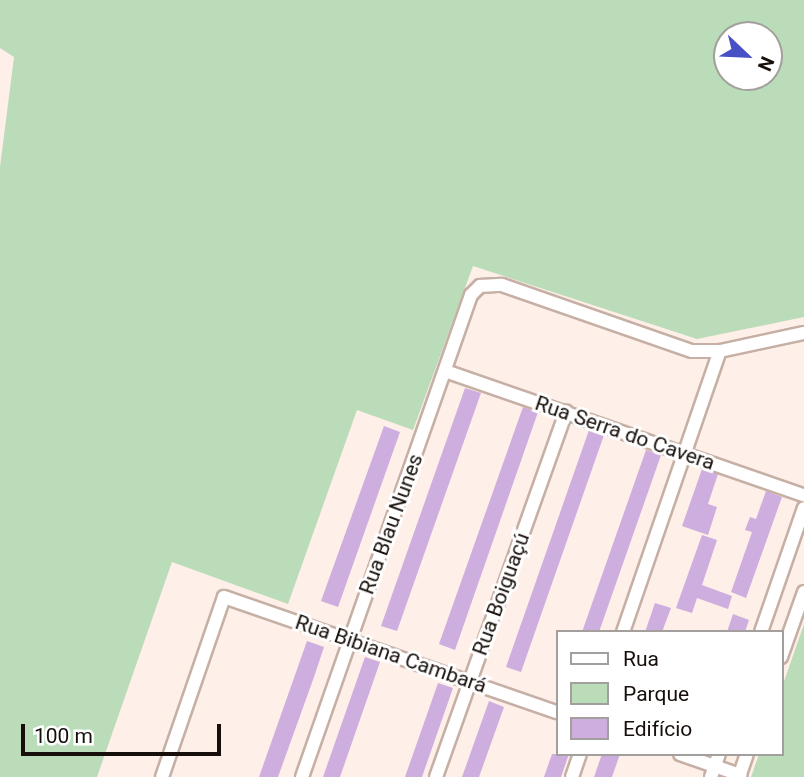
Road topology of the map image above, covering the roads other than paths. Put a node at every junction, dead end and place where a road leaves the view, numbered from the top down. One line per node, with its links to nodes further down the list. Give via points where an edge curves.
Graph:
1 (804, 333): 2 (street)
2 (720, 351): 3 (street, Rua Blau Nunes, via 671,345 492,283 471,295); 5 (street)
3 (445, 371): 4 (street, Rua Serra do Cavera); 11 (street, Rua Blau Nunes)
4 (566, 411): 5 (street, Rua Serra do Cavera); 13 (street, Rua Boiguaçú)
5 (685, 454): 6 (street, Rua Serra do Cavera); 9 (street)
6 (804, 495)
7 (804, 508): 10 (street)
8 (804, 592): 12 (street)
9 (624, 630)
10 (762, 630)
11 (349, 640): 13 (street, Rua Bibiana Cambará); 20 (street, Rua Bibiana Cambará, via 224,597); 21 (street, Rua Blau Nunes)
12 (783, 651)
13 (470, 681): 14 (street, Rua Bibiana Cambará); 22 (street, Rua Boiguaçú)
14 (556, 712)
15 (579, 756): 23 (street)
16 (686, 756): 18 (street)
17 (746, 756): 19 (street)
18 (715, 766): 19 (street)
19 (739, 776)
20 (162, 777)
21 (302, 777)
22 (436, 777)
23 (572, 777)

